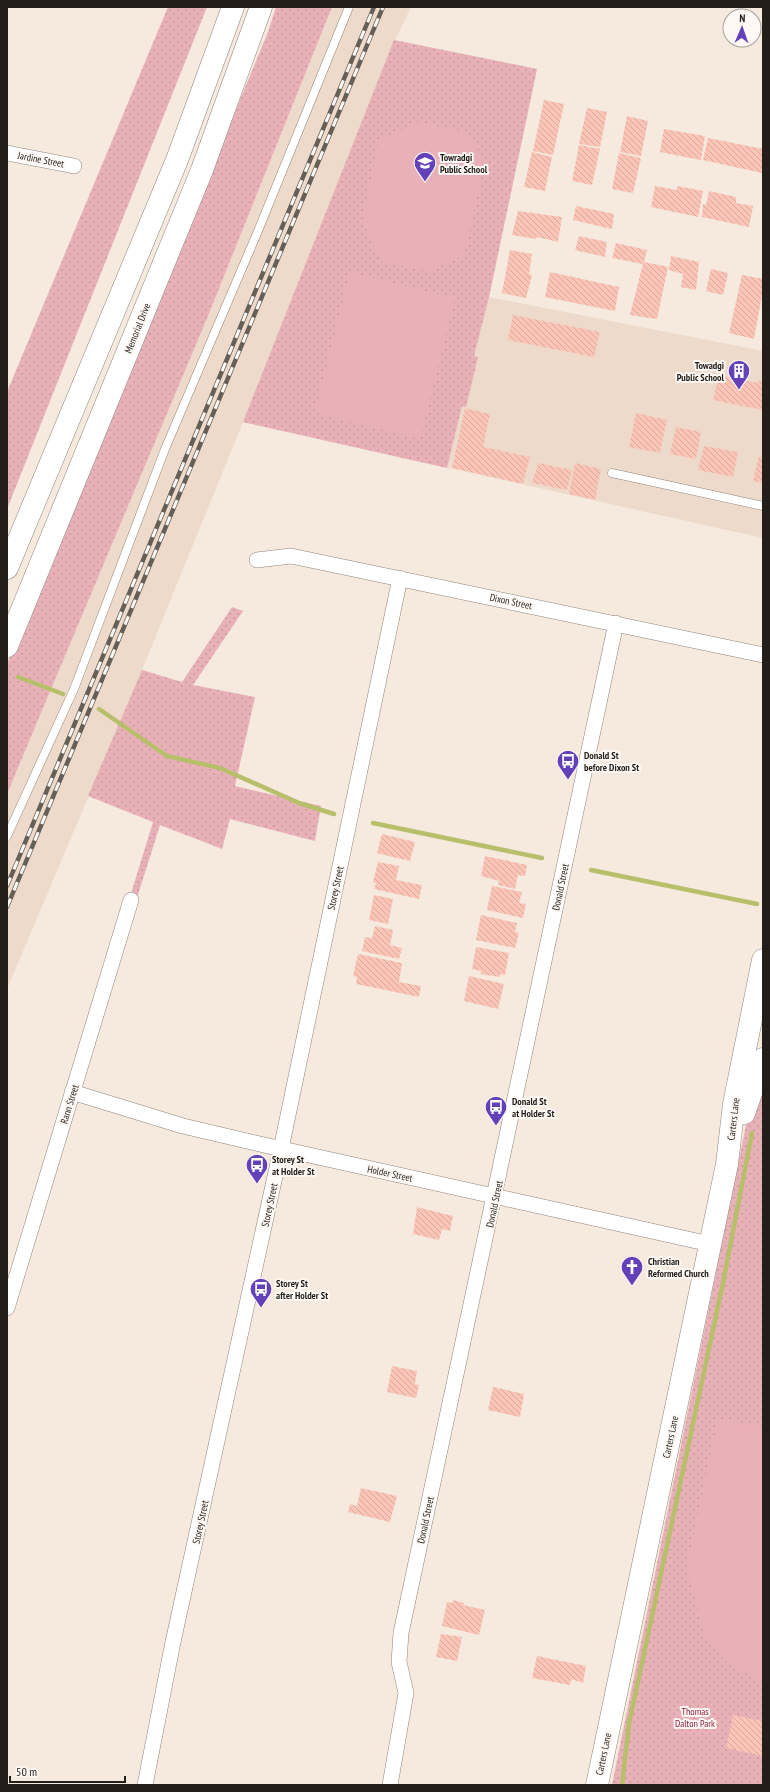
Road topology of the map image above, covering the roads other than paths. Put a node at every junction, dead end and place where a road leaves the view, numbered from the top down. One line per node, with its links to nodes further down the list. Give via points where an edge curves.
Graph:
1 (233, 7): 9 (main road, via 177,160)
2 (261, 7): 12 (main road, Memorial Drive, via 202,170)
3 (349, 7): 14 (lane, via 258,231 165,449 74,689)
4 (7, 153): 5 (street, Jardine Street)
5 (74, 166)
6 (612, 473): 7 (lane)
7 (763, 506)
8 (257, 560): 10 (street, Dixon Street, via 291,556)
9 (7, 568)
10 (400, 578): 11 (street, Dixon Street); 21 (street, Storey Street)
11 (616, 623): 13 (street, Dixon Street); 23 (street, Donald Street)
12 (7, 646)
13 (763, 655)
14 (7, 836)
15 (131, 900): 20 (street, Rann Street)
16 (763, 960): 19 (main road, Carters Lane)
17 (763, 1032): 19 (main road, Carters Lane)
18 (763, 1059): 22 (main road)
19 (737, 1088): 22 (main road, Carters Lane)
20 (72, 1092): 21 (street, Holder Street, via 183,1126); 25 (street, Rann Street)
21 (281, 1149): 23 (street, Holder Street); 26 (street, Storey Street)
22 (727, 1164): 24 (main road, Carters Lane)
23 (495, 1196): 24 (street, Holder Street); 27 (street, Donald Street, via 401,1633 399,1662 406,1692)
24 (710, 1244): 28 (main road, Carters Lane)
25 (7, 1308)
26 (145, 1785)
27 (390, 1785)
28 (597, 1785)

